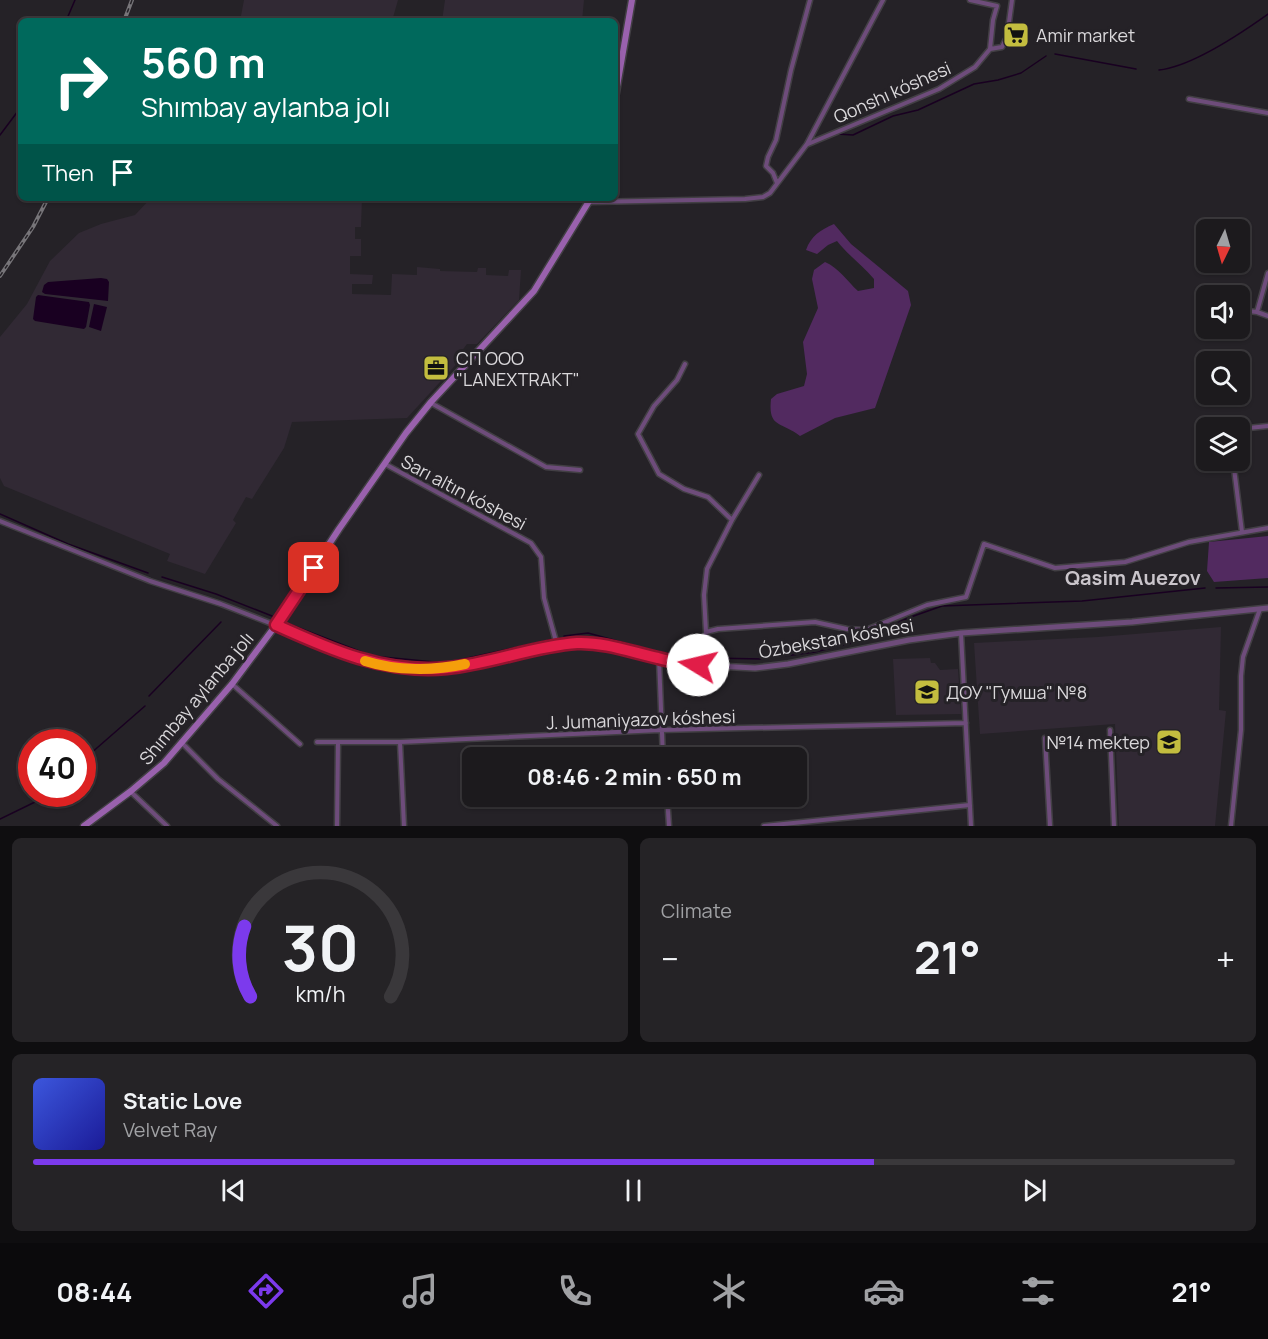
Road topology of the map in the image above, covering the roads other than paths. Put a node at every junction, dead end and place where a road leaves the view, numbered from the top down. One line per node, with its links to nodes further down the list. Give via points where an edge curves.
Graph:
1 (632, 0): 7 (main road)
2 (810, 0): 11 (street, via 776,140 766,166)
3 (883, 0): 10 (street, Qonshı kóshesi)
4 (970, 0): 6 (street, via 997,6)
5 (1012, 0): 6 (street, Qonshı kóshesi, via 1007,37 1002,47)
6 (990, 49): 10 (street, Qonshı kóshesi, via 975,66 939,89)
7 (618, 81)
8 (1189, 99): 9 (street)
9 (1268, 113)
10 (807, 144): 11 (street, Qonshı kóshesi)
11 (777, 183): 12 (street, Qonshı kóshesi, via 763,197 745,199)
12 (618, 200)
13 (589, 201): 19 (main road, Shımbay aylanba jolı, via 534,291)
14 (1268, 273): 16 (street)
15 (1250, 311): 16 (street)
16 (1257, 312): 17 (street)
17 (1268, 316)
18 (685, 364): 26 (street, via 638,434 659,474 708,497)
19 (430, 402): 22 (main road, Shımbay aylanba jolı); 23 (street, via 546,467)
20 (1268, 426): 21 (street)
21 (1250, 428)
22 (385, 464): 32 (main road, Shımbay aylanba jolı); 35 (street, Sarı altın kóshesi, via 531,543 541,557 544,598)
23 (580, 470)
24 (1234, 471): 29 (street)
25 (759, 474): 26 (street)
26 (732, 520): 33 (street, via 706,569)
27 (0, 521): 32 (street, via 150,581)
28 (1268, 528): 29 (street)
29 (1242, 532): 33 (street, via 1189,542 1125,562 1055,568 984,544 966,597 927,605 866,630 815,622)
30 (1268, 608): 31 (street, Ózbekstan kóshesi)
31 (1260, 609): 34 (street, Ózbekstan kóshesi); 62 (street, via 1243,657)
32 (276, 625): 35 (street, Ózbekstan kóshesi, via 341,654 412,668 447,668); 38 (main road, Shımbay aylanba jolı)
33 (706, 632): 37 (street)
34 (961, 633): 37 (street, Ózbekstan kóshesi, via 788,664 755,668); 39 (street)
35 (557, 645): 36 (street, Ózbekstan kóshesi, via 598,644)
36 (659, 659): 37 (street, Ózbekstan kóshesi); 40 (street)
37 (698, 665)
38 (232, 684): 43 (main road, Shımbay aylanba jolı); 47 (street)
39 (966, 723): 40 (street, J. Jumaniyazov kóshesi); 50 (street)
40 (660, 730): 45 (street, J. Jumaniyazov kóshesi); 48 (street)
41 (1110, 730): 61 (street)
42 (1045, 738): 60 (street)
43 (181, 742): 49 (main road, Shımbay aylanba jolı); 54 (street)
44 (317, 742): 46 (street, J. Jumaniyazov kóshesi)
45 (400, 742): 46 (street, J. Jumaniyazov kóshesi); 56 (street)
46 (338, 743): 55 (street)
47 (300, 744)
48 (662, 747)
49 (131, 792): 52 (main road, Shımbay aylanba jolı); 53 (street)
50 (970, 805): 58 (street); 59 (street)
51 (668, 807): 57 (street)
52 (84, 826)
53 (167, 826)
54 (277, 826)
55 (337, 826)
56 (404, 826)
57 (669, 826)
58 (764, 826)
59 (971, 826)
60 (1050, 826)
61 (1114, 826)
62 (1231, 826)

